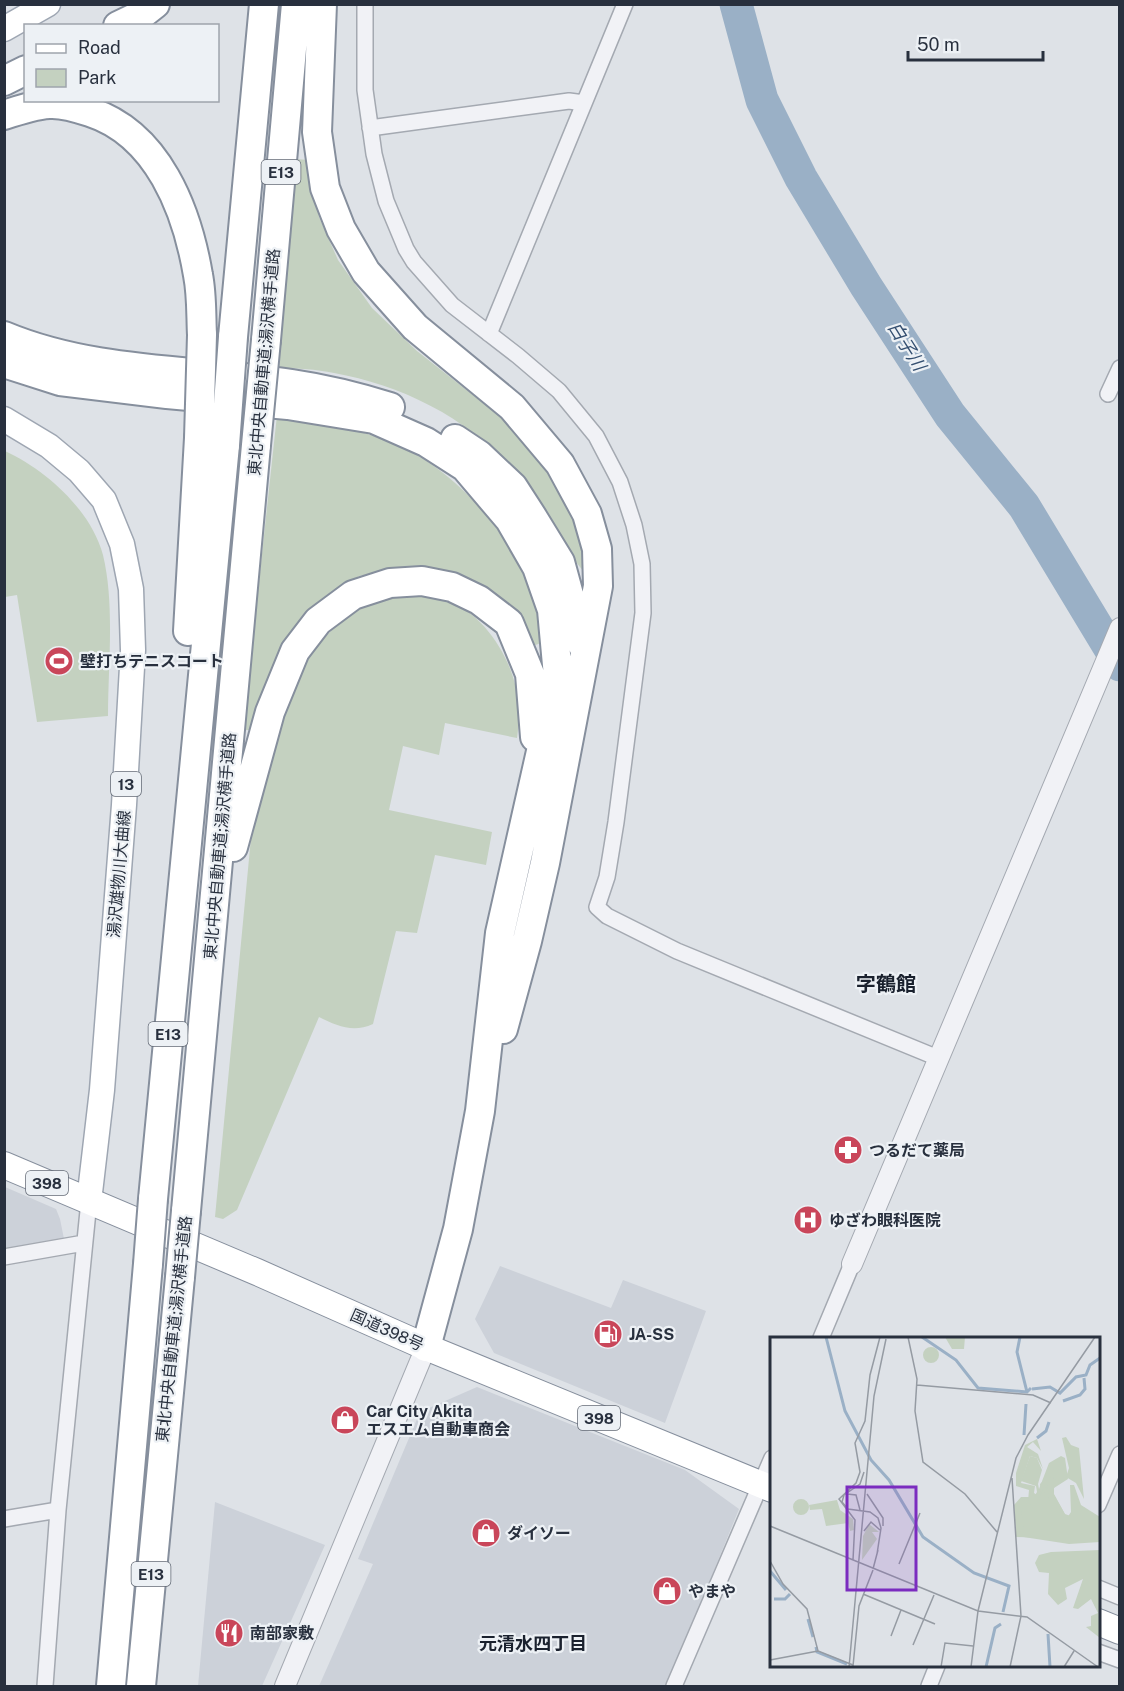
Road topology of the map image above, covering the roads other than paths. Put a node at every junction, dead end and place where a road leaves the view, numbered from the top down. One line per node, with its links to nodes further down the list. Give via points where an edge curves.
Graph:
1 (48, 4): 9 (main road)
2 (155, 4): 8 (highway)
3 (264, 4): 21 (highway, 東北中央自動車道;湯沢横手道路 / E13, bridge, via 233,337)
4 (296, 4): 25 (highway, 東北中央自動車道;湯沢横手道路 / E13, bridge)
5 (322, 4): 23 (highway, via 317,132 325,188 341,230 366,272 415,327 512,407 560,464 587,514 597,549 598,586)
6 (365, 4): 14 (street, via 365,90)
7 (625, 4): 12 (street)
8 (122, 24)
9 (4, 29)
10 (24, 71): 11 (highway)
11 (4, 81)
12 (584, 103): 14 (street, via 569,100); 15 (street)
13 (4, 115): 21 (highway, bridge, via 51,104 108,118 138,139 169,182 187,226 199,277)
14 (370, 128): 15 (street, via 386,201 406,249 452,304)
15 (489, 334): 26 (street, via 559,391 596,436 620,482 642,564 641,625 616,822 607,877 597,907 607,916 677,951)
16 (4, 336): 23 (highway, via 36,349 96,363 291,384 351,395 402,411 438,428 479,455 513,487 528,510 560,562)
17 (4, 363): 24 (highway, via 60,381 288,405 374,419 426,442 465,467 510,520 537,567 552,610 558,676)
18 (1119, 368): 19 (street)
19 (1108, 394)
20 (4, 419): 29 (main road, 湯沢雄物川大曲線 / 13, via 49,446 79,471 104,500 122,544 131,589 133,650 124,816)
21 (212, 442): 48 (highway, 東北中央自動車道;湯沢横手道路 / E13, bridge, via 181,754 183,870)
22 (1119, 628): 26 (street)
23 (585, 654): 27 (highway, via 527,941)
24 (537, 766): 25 (highway, via 530,674 509,623 479,600 452,587 422,581 390,583 353,595 318,621 295,651 270,712); 27 (highway, via 500,933)
25 (214, 918): 49 (highway, 東北中央自動車道;湯沢横手道路 / E13, bridge)
26 (938, 1058): 32 (street)
27 (480, 1111): 34 (highway, via 458,1229)
28 (4, 1166): 29 (highway, 国道398号 / 398)
29 (89, 1200): 30 (street); 34 (highway, 国道398号 / 398)
30 (84, 1244): 31 (street); 39 (street)
31 (4, 1257)
32 (852, 1264): 33 (street)
33 (821, 1337)
34 (426, 1347): 37 (highway, 国道398号 / 398); 51 (street)
35 (1119, 1454): 38 (street)
36 (770, 1464): 37 (street)
37 (766, 1487): 52 (street)
38 (1100, 1500)
39 (58, 1510): 40 (street); 50 (street)
40 (4, 1519)
41 (1100, 1589): 42 (street)
42 (1119, 1597)
43 (1100, 1623): 44 (highway)
44 (1119, 1631)
45 (1100, 1653): 46 (street)
46 (1119, 1660)
47 (936, 1667): 53 (street)
48 (111, 1678)
49 (141, 1683)
50 (45, 1686)
51 (285, 1686)
52 (674, 1686)
53 (929, 1686)

